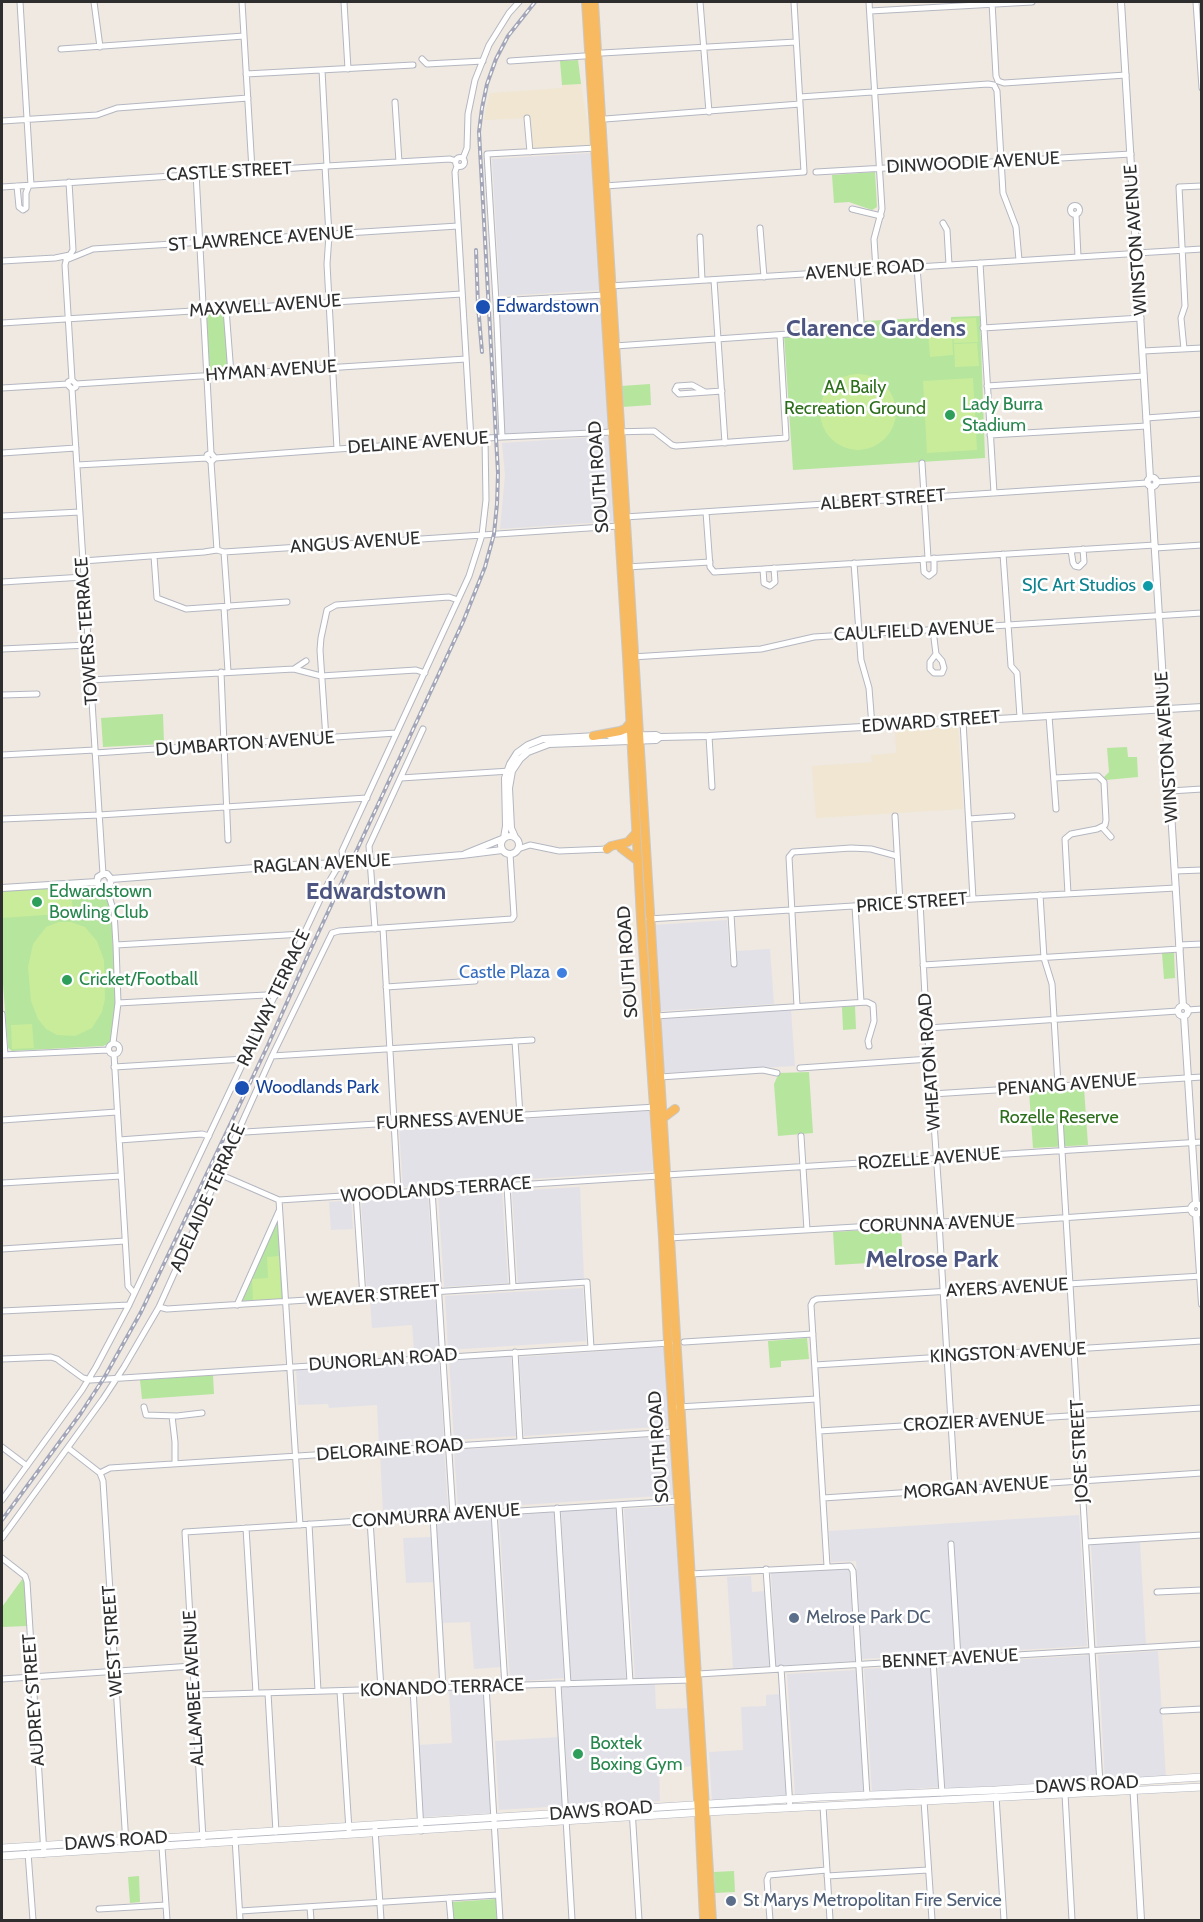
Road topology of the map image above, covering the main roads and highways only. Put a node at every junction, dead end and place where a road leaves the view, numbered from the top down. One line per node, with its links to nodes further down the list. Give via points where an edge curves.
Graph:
1 (581, 2): 6 (highway, via 590,123)
2 (586, 2): 5 (highway, SOUTH ROAD)
3 (594, 2): 5 (highway, SOUTH ROAD)
4 (599, 2): 7 (highway)
5 (595, 77): 6 (highway, SOUTH ROAD); 7 (highway, SOUTH ROAD)
6 (596, 148): 8 (highway, SOUTH ROAD)
7 (604, 164): 8 (highway, SOUTH ROAD)
8 (608, 291): 9 (highway, SOUTH ROAD)
9 (631, 657): 10 (highway, SOUTH ROAD); 12 (highway, SOUTH ROAD)
10 (631, 722): 11 (highway, via 620,731); 12 (highway, SOUTH ROAD)
11 (593, 736)
12 (636, 738): 13 (highway, SOUTH ROAD); 14 (highway, SOUTH ROAD)
13 (636, 833): 14 (highway, SOUTH ROAD); 16 (highway, via 628,842)
14 (641, 847): 17 (highway, SOUTH ROAD); 18 (highway, SOUTH ROAD, via 649,919)
15 (621, 848): 17 (highway)
16 (607, 849)
17 (638, 861): 18 (highway, SOUTH ROAD)
18 (652, 1016): 19 (highway, SOUTH ROAD); 19 (highway, SOUTH ROAD, via 660,1077)
19 (658, 1107): 21 (highway, SOUTH ROAD); 22 (highway, SOUTH ROAD)
20 (675, 1109): 21 (highway)
21 (663, 1118): 22 (highway, SOUTH ROAD)
22 (663, 1176): 23 (highway, SOUTH ROAD)
23 (666, 1238): 24 (highway, SOUTH ROAD); 24 (highway, SOUTH ROAD)
24 (676, 1343): 25 (highway, SOUTH ROAD)
25 (687, 1574): 28 (highway, SOUTH ROAD); 31 (highway, SOUTH ROAD, via 698,1674)
26 (1202, 1777): 29 (main road, DAWS ROAD)
27 (1202, 1787): 29 (main road, DAWS ROAD)
28 (698, 1794): 30 (main road, via 695,1800); 31 (highway, SOUTH ROAD)
29 (996, 1794): 31 (main road, DAWS ROAD, via 942,1792 790,1799); 31 (main road, DAWS ROAD, via 722,1811 712,1815)
30 (681, 1806): 31 (main road, DAWS ROAD); 32 (main road, DAWS ROAD)
31 (703, 1811): 32 (main road, DAWS ROAD); 39 (highway, SOUTH ROAD); 40 (highway, SOUTH ROAD)
32 (632, 1813): 33 (main road, DAWS ROAD, via 566,1821); 33 (main road, DAWS ROAD, via 566,1813)
33 (493, 1822): 34 (main road, DAWS ROAD)
34 (421, 1826): 35 (main road, DAWS ROAD, via 276,1831); 35 (main road, DAWS ROAD, via 276,1840 162,1847)
35 (126, 1845): 37 (main road, DAWS ROAD)
36 (2, 1848): 37 (main road, DAWS ROAD)
37 (28, 1851): 38 (main road, DAWS ROAD)
38 (2, 1856)
39 (704, 1920)
40 (712, 1920)

